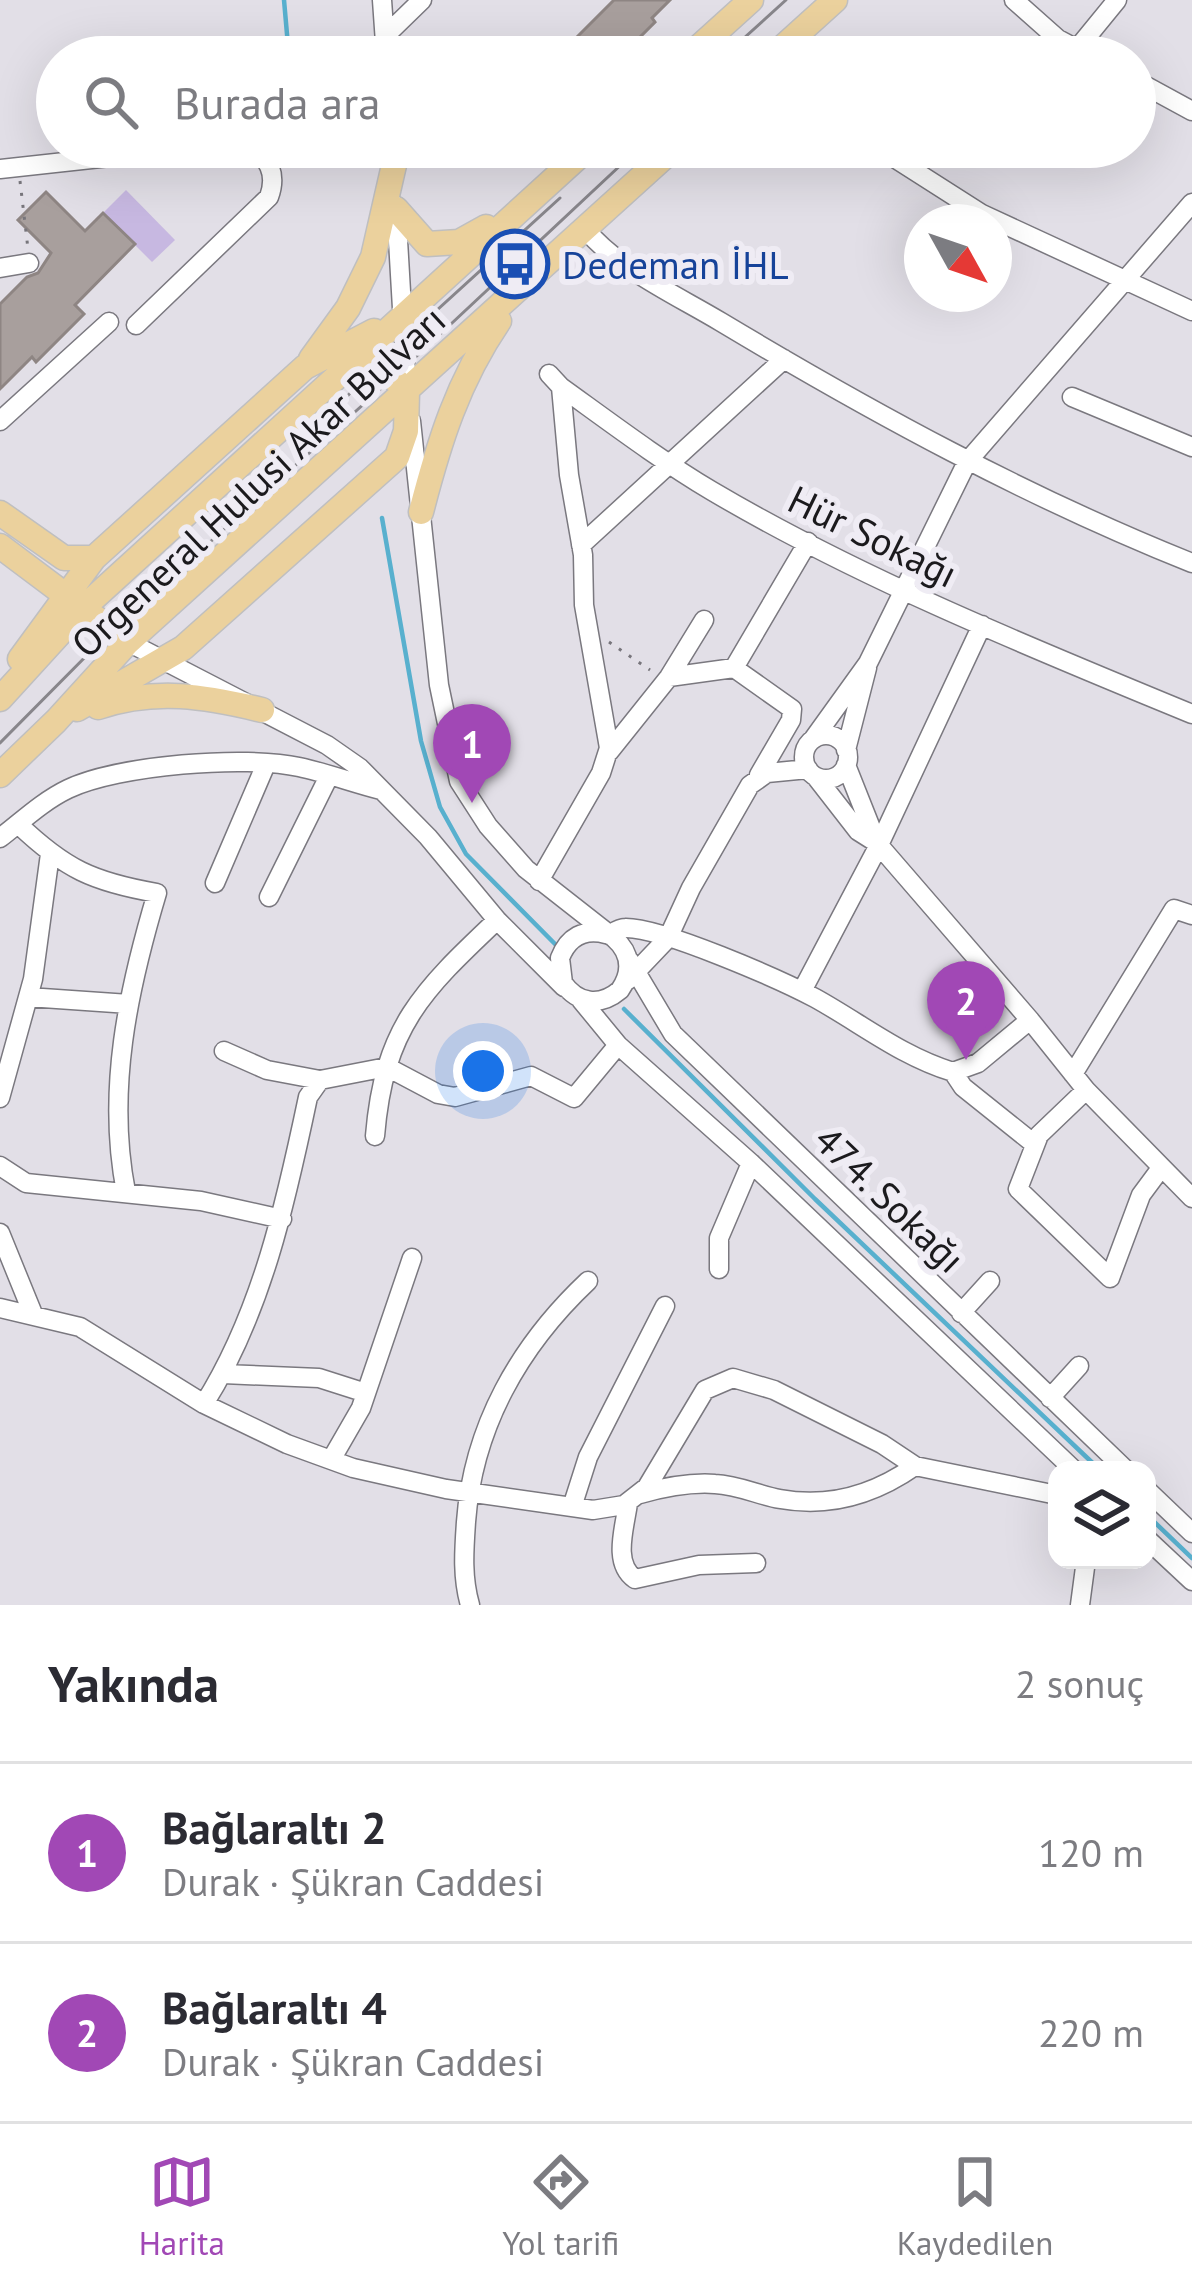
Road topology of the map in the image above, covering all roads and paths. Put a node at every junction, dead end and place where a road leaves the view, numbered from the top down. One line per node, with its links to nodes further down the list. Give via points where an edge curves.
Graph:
1 (382, 0): 7 (street)
2 (751, 0): 8 (main road)
3 (835, 0): 9 (main road)
4 (1014, 0): 10 (street)
5 (1117, 0): 11 (street)
6 (418, 2): 7 (street)
7 (385, 36)
8 (711, 36)
9 (796, 36)
10 (1055, 36)
11 (1095, 36)
12 (1156, 91): 13 (street)
13 (1192, 111)
14 (9, 168): 25 (path)
15 (270, 168): 32 (street, via 269,197)
16 (391, 168): 35 (main road, via 373,257)
17 (394, 168): 23 (street)
18 (567, 168): 22 (main road, Orgeneral Hulusi Akar Bulvarı)
19 (652, 168): 24 (main road, Orgeneral Hulusi Akar Bulvarı)
20 (911, 168): 27 (street, via 982,214)
21 (1192, 203): 27 (street)
22 (524, 206): 23 (main road, via 443,246 427,244); 30 (main road, Orgeneral Hulusi Akar Bulvarı)
23 (396, 209): 30 (street)
24 (586, 230): 28 (main road, Orgeneral Hulusi Akar Bulvarı); 34 (street, via 620,260)
25 (29, 263): 26 (street)
26 (0, 268)
27 (1125, 280): 29 (street); 40 (street)
28 (521, 290): 36 (main road, Orgeneral Hulusi Akar Bulvarı); 42 (main road, via 464,379)
29 (1192, 311)
30 (402, 316): 33 (main road, Orgeneral Hulusi Akar Bulvarı); 35 (main road); 36 (street)
31 (109, 322): 38 (street)
32 (136, 326)
33 (356, 359): 36 (main road); 50 (main road, Orgeneral Hulusi Akar Bulvarı)
34 (784, 359): 40 (street); 41 (street)
35 (305, 367): 47 (main road)
36 (407, 392): 42 (street); 54 (main road, Orgeneral Hulusi Akar Bulvarı); 55 (main road, via 397,457)
37 (1072, 397): 39 (street)
38 (0, 421)
39 (1192, 447)
40 (967, 462): 48 (street); 49 (street)
41 (668, 464): 44 (street, Hür Sokağı); 45 (street); 45 (street, Hür Sokağı, via 556,380)
42 (422, 512): 77 (street, via 439,685 459,781)
43 (0, 513): 47 (main road, via 64,558)
44 (808, 542): 49 (street, Hür Sokağı); 57 (street)
45 (581, 545): 51 (street)
46 (0, 546): 50 (main road)
47 (94, 558): 50 (main road)
48 (1192, 563)
49 (903, 586): 53 (street, Hür Sokağı); 56 (street)
50 (74, 601): 54 (main road); 59 (main road); 60 (main road, Orgeneral Hulusi Akar Bulvarı)
51 (586, 620): 58 (path); 65 (street)
52 (704, 620): 58 (street)
53 (982, 625): 62 (street, Hür Sokağı); 75 (street)
54 (128, 642): 55 (street, 474. Sokağı); 63 (main road, Orgeneral Hulusi Akar Bulvarı)
55 (164, 659): 61 (street, 474. Sokağı); 63 (main road)
56 (868, 663): 64 (street); 66 (street)
57 (734, 668): 58 (street); 69 (street, via 792,709)
58 (669, 677): 65 (street)
59 (0, 688)
60 (0, 699)
61 (262, 710): 63 (main road, via 162,693); 72 (street, 474. Sokağı, via 327,745)
62 (1192, 714)
63 (56, 721): 70 (main road, Orgeneral Hulusi Akar Bulvarı)
64 (814, 738): 66 (street, via 833,736); 68 (street, via 805,751)
65 (609, 752): 77 (street)
66 (846, 757): 68 (street, via 832,778); 75 (street)
67 (266, 764): 71 (street); 73 (street, via 118,772 68,789); 78 (street)
68 (812, 773): 69 (street); 75 (street)
69 (759, 775): 83 (street)
70 (0, 776)
71 (329, 776): 72 (street); 79 (street)
72 (383, 790): 81 (street, 474. Sokağı)
73 (17, 824): 74 (street); 76 (street)
74 (0, 838)
75 (878, 844): 85 (street); 89 (street)
76 (50, 854): 87 (street); 88 (street, via 104,884 158,893)
77 (539, 881): 82 (street)
78 (215, 883)
79 (268, 897)
80 (1192, 915): 94 (street, via 1174,909)
81 (497, 920): 86 (street, 474. Sokağı); 92 (street, via 431,982)
82 (608, 934): 83 (street, via 626,928); 84 (street); 86 (street, via 581,934 563,950 560,975)
83 (668, 938): 84 (street); 85 (street)
84 (629, 971): 86 (street, via 606,1000); 113 (street, 474. Sokağı, via 673,1034)
85 (802, 992): 93 (street, via 893,1048)
86 (574, 995): 90 (street, 474. Sokağı)
87 (28, 997): 88 (street); 97 (street)
88 (130, 1004): 103 (street, via 117,1093)
89 (1030, 1020): 93 (street, via 978,1063); 94 (street)
90 (618, 1046): 92 (street, via 574,1098 531,1076 447,1096); 100 (street, 474. Sokağı)
91 (224, 1052): 95 (street)
92 (387, 1067): 95 (street); 98 (street)
93 (953, 1072): 99 (street)
94 (1072, 1074): 96 (street)
95 (320, 1080): 105 (street, via 308,1097)
96 (1086, 1090): 99 (street); 102 (street)
97 (0, 1098)
98 (375, 1136)
99 (1034, 1143): 102 (street, via 1018,1190 1110,1277 1141,1196)
100 (751, 1163): 108 (street, via 719,1238); 121 (street, 474. Sokağı)
101 (0, 1166): 103 (street, via 26,1183)
102 (1161, 1168): 104 (street)
103 (127, 1192): 105 (street)
104 (1192, 1198)
105 (283, 1219): 116 (street)
106 (0, 1233): 114 (street)
107 (412, 1258): 117 (street)
108 (719, 1269)
109 (588, 1281): 124 (street, via 509,1379)
110 (990, 1281): 113 (street)
111 (665, 1306): 128 (street, via 588,1457)
112 (0, 1308): 114 (street)
113 (961, 1313): 118 (street, 474. Sokağı)
114 (33, 1314): 119 (street, via 97,1335)
115 (1079, 1366): 118 (street)
116 (223, 1374): 117 (street, via 319,1378); 119 (street)
117 (366, 1393): 120 (street)
118 (1050, 1397): 122 (street, 474. Sokağı)
119 (204, 1404): 120 (street)
120 (331, 1460): 124 (street)
121 (1065, 1461)
122 (1117, 1461)
123 (915, 1466): 125 (street); 126 (street, via 883,1486 831,1500 712,1483); 126 (street, via 774,1390 733,1378 705,1390)
124 (469, 1492): 128 (street); 134 (street)
125 (1048, 1493)
126 (634, 1498): 128 (street, via 604,1510); 131 (street, via 621,1562 635,1579)
127 (1156, 1499): 129 (street)
128 (572, 1507)
129 (1192, 1533)
130 (1156, 1547): 133 (street)
131 (756, 1563)
132 (1085, 1569): 135 (street)
133 (1192, 1581)
134 (470, 1605)
135 (1080, 1605)

